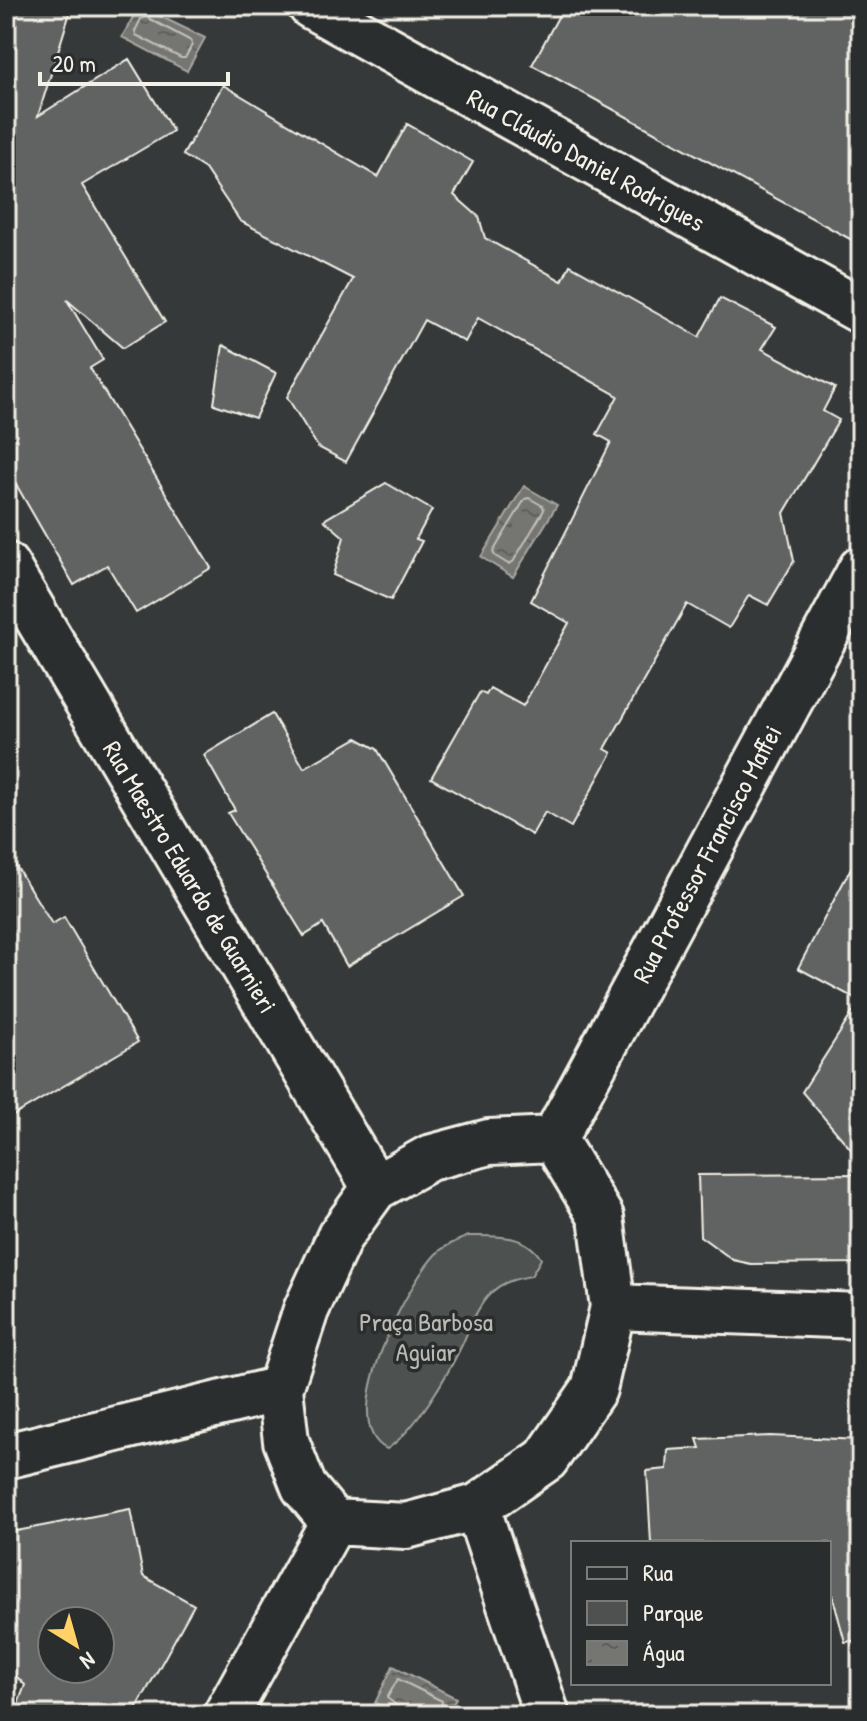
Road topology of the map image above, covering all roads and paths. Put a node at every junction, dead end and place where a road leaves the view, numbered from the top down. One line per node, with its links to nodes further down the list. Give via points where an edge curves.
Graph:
1 (311, 6): 2 (street, Rua Cláudio Daniel Rodrigues)
2 (861, 311)
3 (6, 565): 6 (street, Rua Maestro Eduardo de Guarnieri)
4 (861, 569): 5 (street, Rua Professor Francisco Maffei)
5 (554, 1139): 6 (street, via 489,1142 429,1158); 7 (street, via 601,1217)
6 (375, 1188): 9 (street, via 340,1236 306,1310)
7 (613, 1307): 8 (street); 11 (street, via 594,1389 586,1401 546,1459)
8 (861, 1316)
9 (280, 1389): 10 (street); 12 (street, via 286,1441 304,1487)
10 (6, 1456)
11 (477, 1507): 12 (street, via 406,1526); 14 (street)
12 (333, 1522): 13 (street)
13 (226, 1715)
14 (547, 1715)

